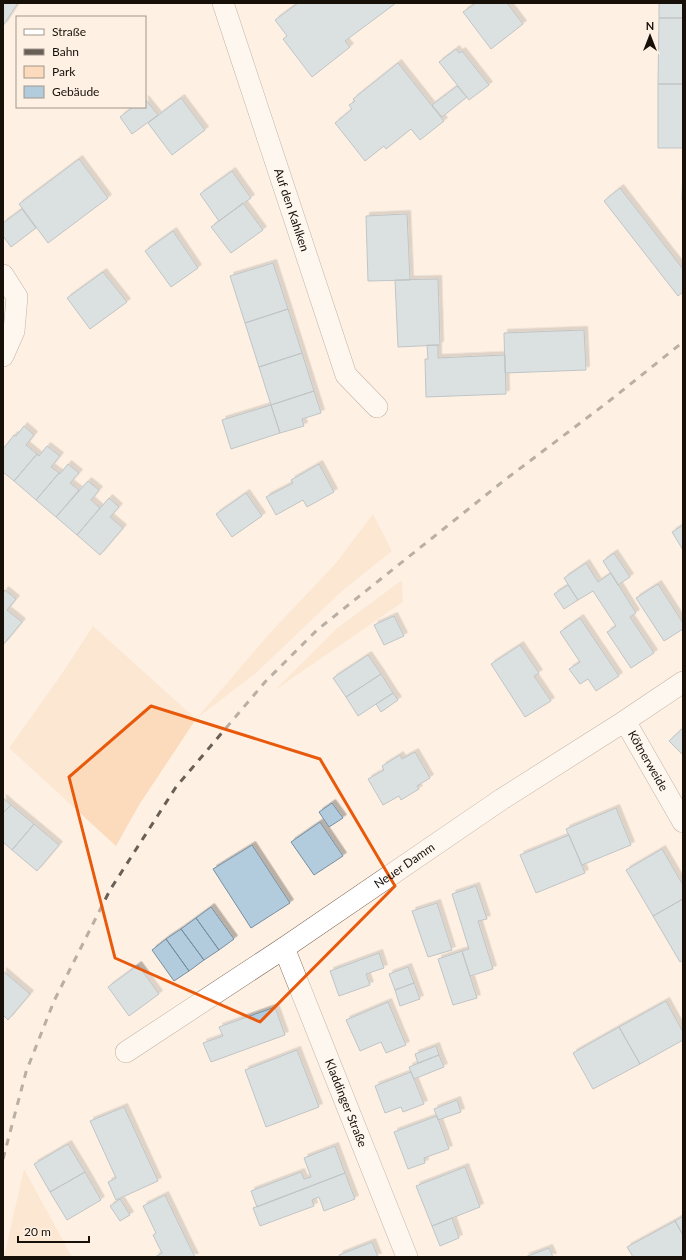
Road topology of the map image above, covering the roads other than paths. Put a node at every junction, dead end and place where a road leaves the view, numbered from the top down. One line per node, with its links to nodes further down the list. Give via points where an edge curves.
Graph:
1 (223, 3): 4 (street, Auf den Kahlken, via 346,375)
2 (3, 275): 3 (street, via 17,297 14,331)
3 (3, 356)
4 (378, 407)
5 (683, 682): 6 (street, Neuer Damm)
6 (625, 721): 7 (street, Kötnerweide); 8 (street, Neuer Damm, via 496,803)
7 (683, 822)
8 (284, 948): 9 (street, Neuer Damm); 10 (street, Kladdinger Straße)
9 (126, 1052)
10 (407, 1257)

